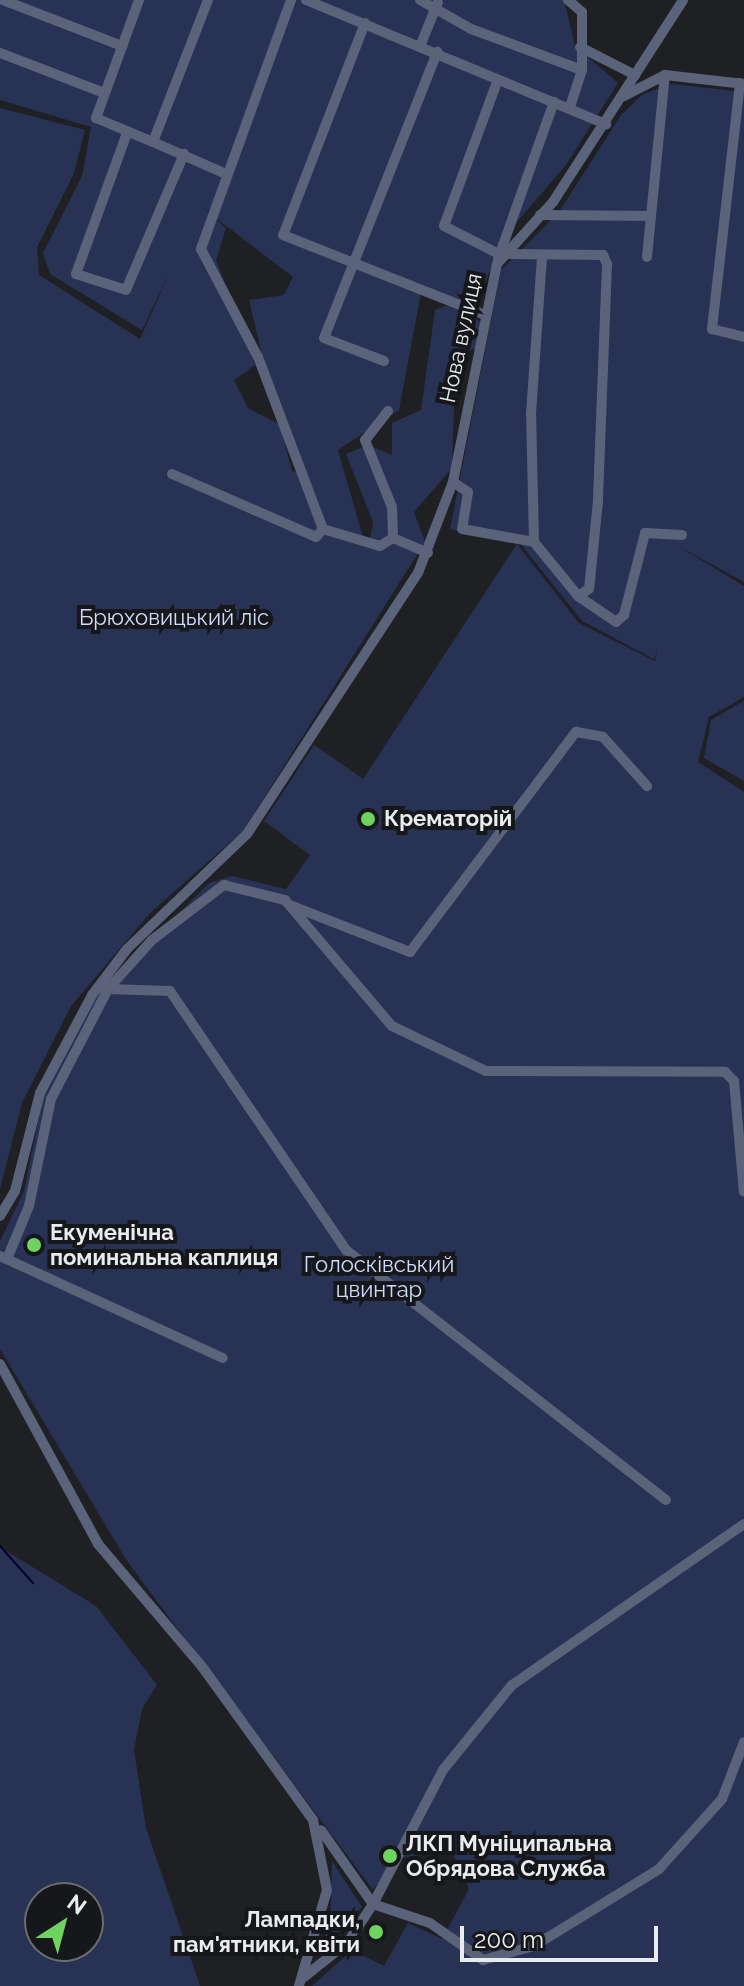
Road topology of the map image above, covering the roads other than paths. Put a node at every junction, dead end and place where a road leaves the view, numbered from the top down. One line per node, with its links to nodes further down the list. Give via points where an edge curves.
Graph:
1 (3, 0): 12 (street)
2 (139, 0): 12 (street)
3 (208, 0): 26 (street)
4 (291, 0): 28 (street)
5 (306, 0): 10 (street)
6 (420, 0): 9 (street)
7 (568, 0): 13 (street, via 582,12)
8 (683, 0): 17 (street, Нова вулиця)
9 (437, 3): 11 (street); 16 (street, via 471,29)
10 (365, 23): 11 (street); 34 (street, via 283,235)
11 (421, 44): 14 (street)
12 (122, 46): 21 (street)
13 (580, 47): 16 (street); 17 (street)
14 (437, 52): 19 (street); 34 (street)
15 (0, 53): 21 (street)
16 (582, 70): 23 (street)
17 (644, 71): 18 (street); 24 (street, Нова вулиця)
18 (665, 75): 20 (street); 30 (street)
19 (497, 82): 22 (street); 32 (street, via 443,219)
20 (742, 84): 36 (street, via 712,329)
21 (104, 93): 25 (street, via 98,122)
22 (554, 102): 23 (street); 32 (street)
23 (570, 108): 24 (street)
24 (606, 124): 29 (street, Нова вулиця)
25 (127, 133): 26 (street); 27 (street, via 76,274 126,290)
26 (153, 142): 27 (street)
27 (184, 154): 28 (street)
28 (224, 173): 41 (street, via 201,249 258,357)
29 (540, 215): 30 (street); 32 (street, Нова вулиця)
30 (651, 216): 33 (street)
31 (542, 256): 32 (street); 44 (street, via 531,414); 46 (street, via 603,255 607,264 598,501 589,589)
32 (500, 257): 35 (street, Нова вулиця)
33 (647, 257)
34 (353, 265): 35 (street); 37 (street, via 324,338)
35 (485, 315): 40 (street, Нова вулиця)
36 (744, 337)
37 (384, 361)
38 (388, 411): 43 (street, via 365,440 392,507)
39 (172, 474): 41 (street, via 316,537)
40 (453, 482): 44 (street, via 468,492 462,529); 45 (street, Нова вулиця)
41 (323, 529): 43 (street, via 354,543 380,546)
42 (682, 535): 46 (street, via 645,533 620,620)
43 (393, 538): 45 (street)
44 (534, 542): 46 (street)
45 (428, 553): 51 (street, Нова вулиця, via 247,834 127,949 92,995 40,1093 15,1191)
46 (578, 596)
47 (647, 786): 48 (street, via 603,737 576,732 410,952)
48 (290, 905): 49 (street, via 237,885 214,888); 50 (street, via 392,1026 501,1075 676,1075 719,1070 734,1081)
49 (108, 989): 52 (street, via 51,1099 29,1206); 55 (street, via 170,991 346,1250 381,1285)
50 (744, 1192)
51 (0, 1216)
52 (3, 1258): 53 (street)
53 (223, 1358)
54 (0, 1364): 58 (street, via 98,1544 203,1668)
55 (666, 1500)
56 (744, 1524): 59 (street, via 648,1596 539,1662 503,1695 443,1770)
57 (744, 1742): 59 (street, via 722,1799 659,1869 534,1946 483,1960 430,1923)
58 (313, 1820): 59 (street); 60 (street, via 327,1890)
59 (373, 1904): 60 (street, via 357,1932)
60 (301, 1982)

